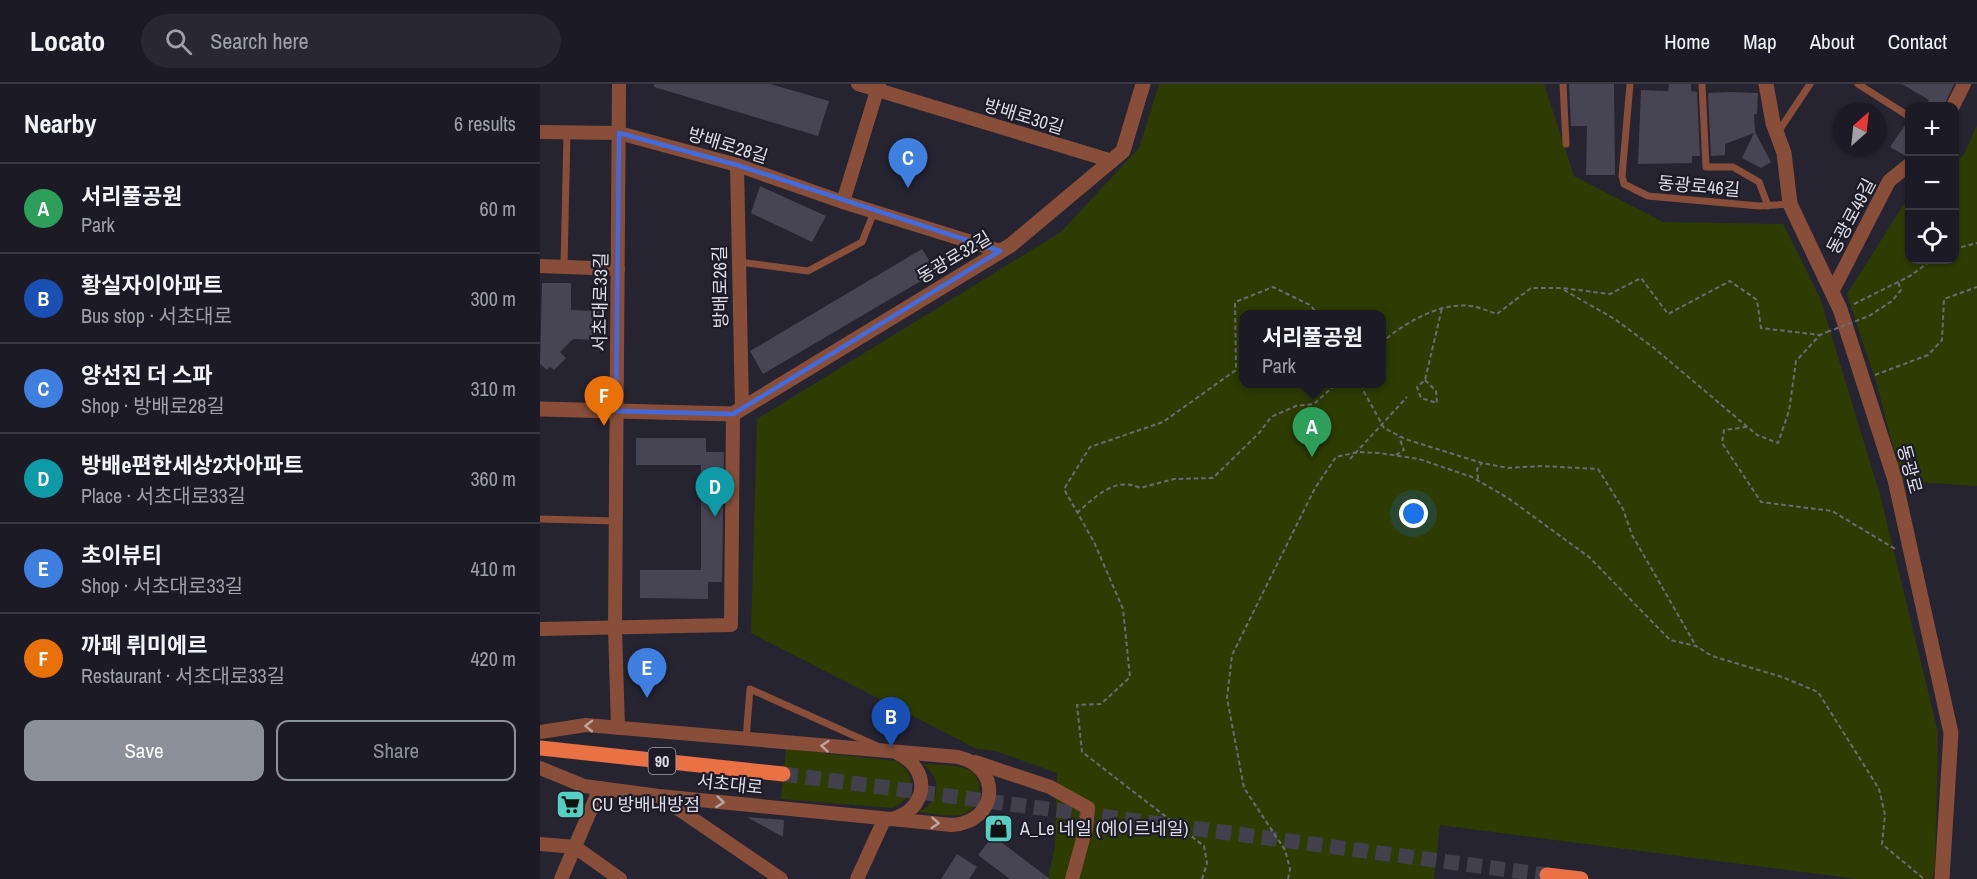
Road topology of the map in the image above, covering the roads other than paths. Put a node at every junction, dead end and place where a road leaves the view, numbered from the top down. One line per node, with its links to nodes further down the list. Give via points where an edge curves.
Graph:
1 (619, 84): 16 (street, 서초대로33길)
2 (858, 84): 11 (street, 방배로30길)
3 (1143, 84): 19 (street, 동광로32길, via 1123,151)
4 (1563, 84): 18 (lane)
5 (1630, 84): 24 (lane, 동광로46길, via 1624,184 1648,196)
6 (1702, 84): 24 (lane, 동광로46길, via 1706,167 1733,167 1759,182)
7 (1766, 84): 17 (street, 동광로)
8 (1810, 84): 17 (lane)
9 (1858, 84): 13 (lane)
10 (1964, 84): 12 (street)
11 (878, 87): 19 (street, 방배로30길); 22 (street)
12 (1955, 102)
13 (1905, 114)
14 (540, 132): 15 (street, 방배로28길)
15 (567, 132): 16 (street, 방배로28길); 29 (lane)
16 (619, 133): 20 (street, 방배로28길); 30 (street, 서초대로33길)
17 (1777, 133): 23 (street, 동광로, via 1784,153)
18 (1566, 144)
19 (1112, 161): 26 (street, 동광로32길)
20 (737, 165): 22 (street, 방배로28길); 27 (street, 방배로26길)
21 (1905, 168): 31 (street, 동광로49길, via 1889,181)
22 (843, 202): 25 (street, 방배로28길)
23 (1790, 204): 24 (lane, 동광로46길); 31 (street, 동광로)
24 (1768, 206)
25 (874, 212): 26 (street, 방배로28길); 27 (lane, via 862,242 808,271)
26 (1000, 251): 34 (street, 동광로32길)
27 (739, 262): 34 (street, 방배로26길)
28 (540, 266): 29 (street)
29 (564, 267): 30 (street)
30 (618, 269): 33 (street, 서초대로33길)
31 (1832, 292): 59 (street, 동광로, via 1864,379 1894,480 1951,733)
32 (540, 410): 33 (street)
33 (616, 411): 34 (street); 36 (street, 서초대로33길)
34 (738, 411): 37 (street, via 731,625)
35 (540, 519): 36 (lane)
36 (616, 521): 37 (street, 서초대로33길)
37 (615, 628): 38 (street); 39 (street, 서초대로33길)
38 (540, 629)
39 (618, 728): 40 (street, 서초대로, one-way to 40, via 586,724); 41 (street, 서초대로)
40 (540, 732)
41 (746, 739): 43 (street, 서초대로, one-way to 41); 43 (lane, 서초대로, via 750,689)
42 (540, 748): 46 (main road, 서초대로 / 90)
43 (890, 752): 44 (street, 서초대로); 49 (street, 서초대로, via 900,754 916,768 921,789 919,799 905,815)
44 (968, 759): 49 (street, 서초대로, one-way to 44, via 952,825 973,820 987,804 989,783 978,765); 57 (street, via 1050,787 1088,808)
45 (540, 768): 47 (street, 서초대로, via 584,786)
46 (783, 774)
47 (600, 788): 48 (street, 서초대로); 51 (street)
48 (659, 796): 49 (street, 서초대로, one-way to 49); 55 (street)
49 (884, 820): 56 (street)
50 (540, 844): 51 (street)
51 (575, 848): 53 (street); 54 (street)
52 (1547, 875): 58 (main road)
53 (561, 879)
54 (620, 879)
55 (781, 879)
56 (857, 879)
57 (1072, 879)
58 (1581, 879)
59 (1942, 879)

